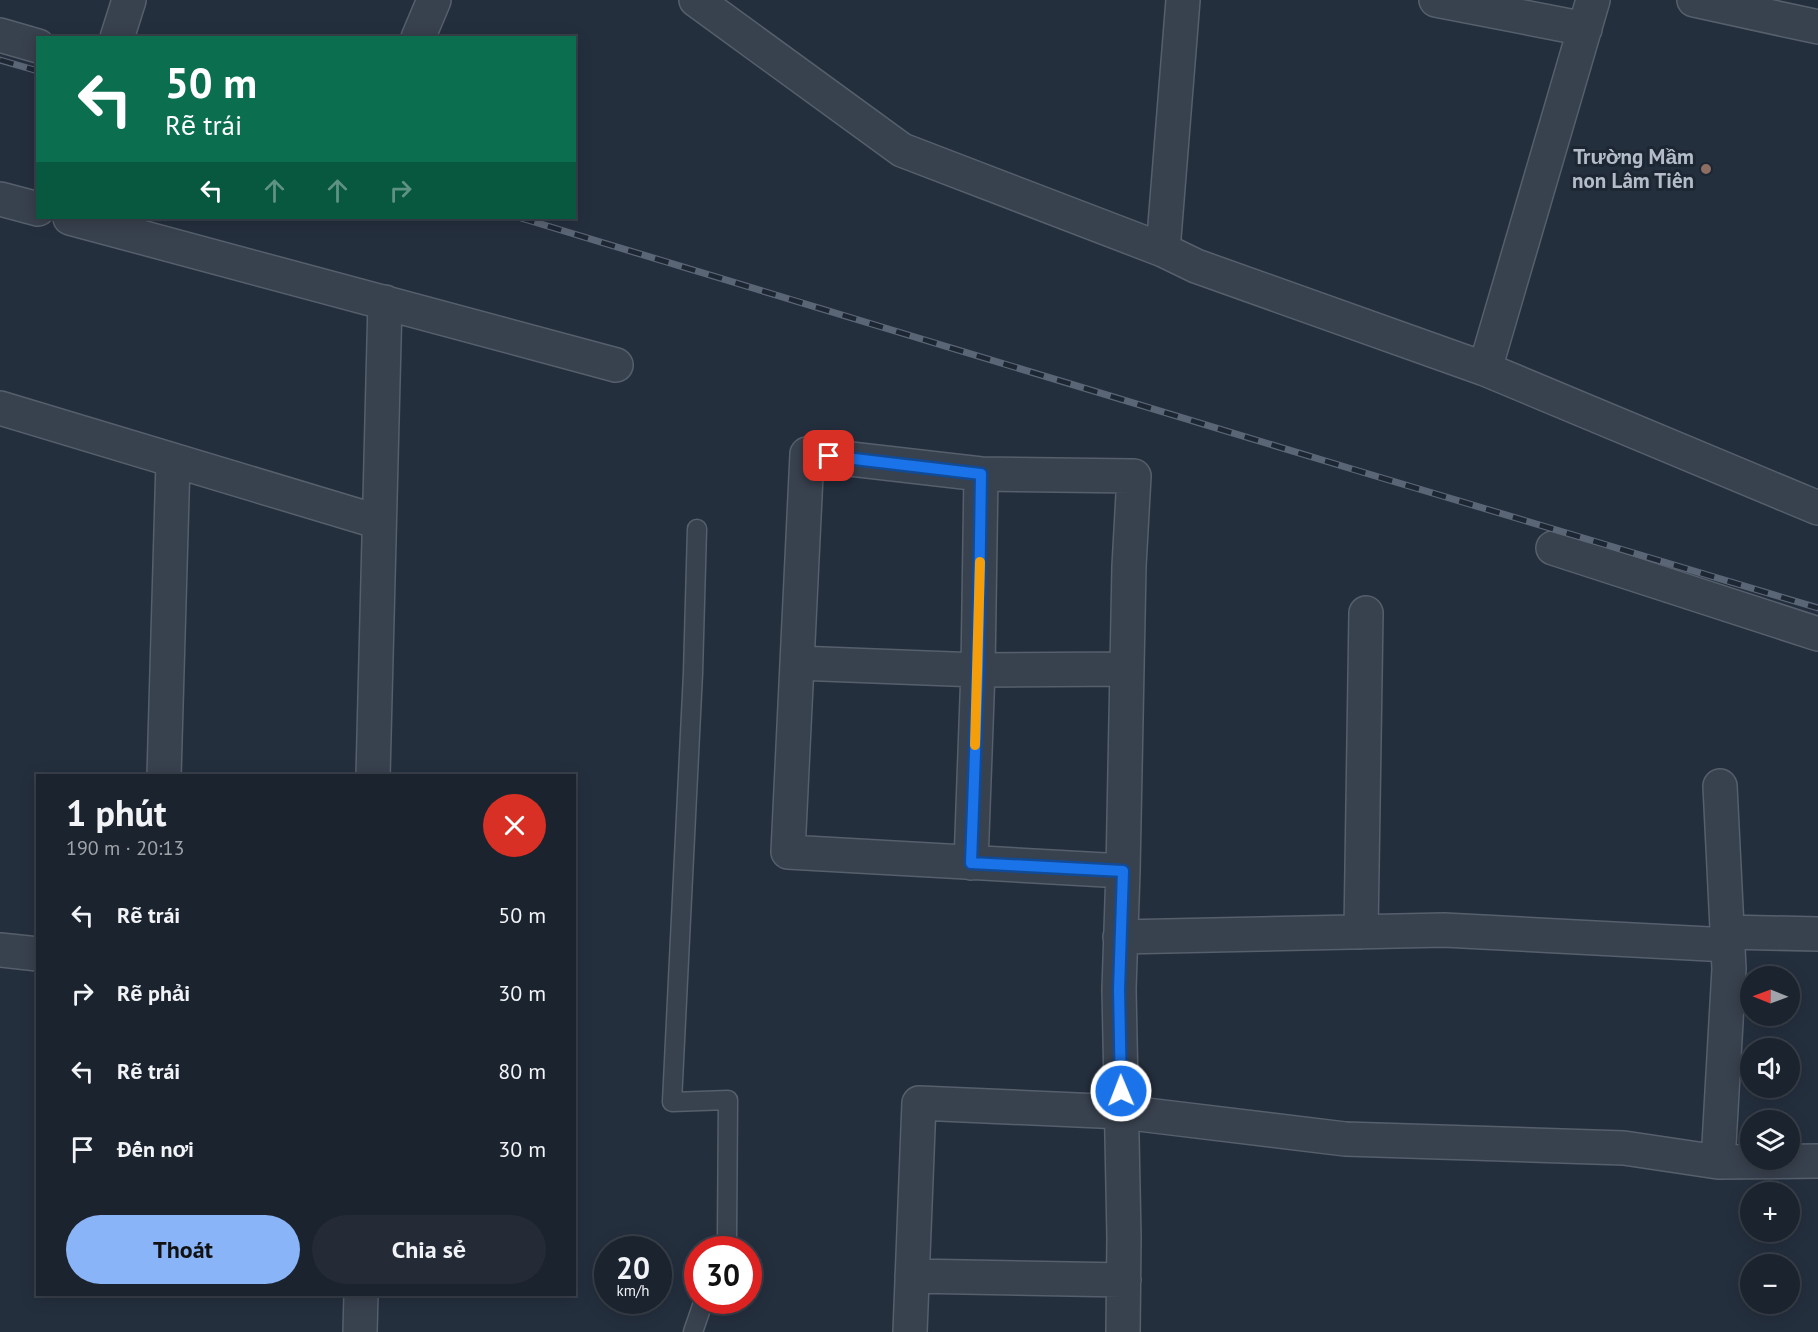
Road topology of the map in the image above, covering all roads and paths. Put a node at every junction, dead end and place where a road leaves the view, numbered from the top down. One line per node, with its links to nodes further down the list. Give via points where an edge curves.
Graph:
1 (129, 0): 10 (street)
2 (434, 0): 11 (street)
3 (696, 0): 16 (street, via 902,150)
4 (1183, 0): 16 (street)
5 (1436, 0): 7 (street)
6 (1694, 0): 8 (street)
7 (1589, 15): 19 (street)
8 (1818, 27)
9 (0, 35): 12 (street)
10 (118, 36)
11 (419, 36)
12 (36, 45)
13 (0, 199): 14 (street)
14 (36, 208)
15 (74, 219): 17 (street)
16 (1163, 250): 19 (street, via 1196,266)
17 (385, 302): 18 (street); 24 (street)
18 (616, 365)
19 (1485, 369): 23 (street)
20 (0, 408): 21 (street)
21 (173, 461): 24 (street); 32 (street)
22 (981, 474): 29 (street, via 807,454); 30 (street, via 1134,476); 31 (street)
23 (1818, 508)
24 (379, 522): 33 (street)
25 (697, 529): 46 (lane, via 672,1102 728,1100)
26 (1552, 548): 28 (street)
27 (1366, 613): 37 (street)
28 (1818, 633)
29 (797, 663): 31 (street); 35 (street, via 788,852)
30 (1127, 669): 31 (street); 36 (street)
31 (978, 670): 35 (street)
32 (164, 774)
33 (373, 774)
34 (1720, 786): 40 (street)
35 (971, 863): 36 (street)
36 (1123, 871): 39 (street)
37 (1360, 932): 39 (street); 40 (street, via 1444,930)
38 (1818, 934): 40 (street)
39 (1120, 936): 43 (street)
40 (1728, 939): 45 (street)
41 (0, 950): 42 (street)
42 (36, 954)
43 (1122, 1112): 45 (street, via 1345,1139 1624,1148); 47 (street, via 919,1103); 48 (street)
44 (1818, 1161): 45 (street)
45 (1718, 1162)
46 (728, 1236)
47 (912, 1276): 48 (street); 53 (street)
48 (1124, 1280): 54 (street)
49 (361, 1296): 51 (street)
50 (699, 1314): 52 (lane)
51 (360, 1332)
52 (693, 1332)
53 (910, 1332)
54 (1123, 1332)

